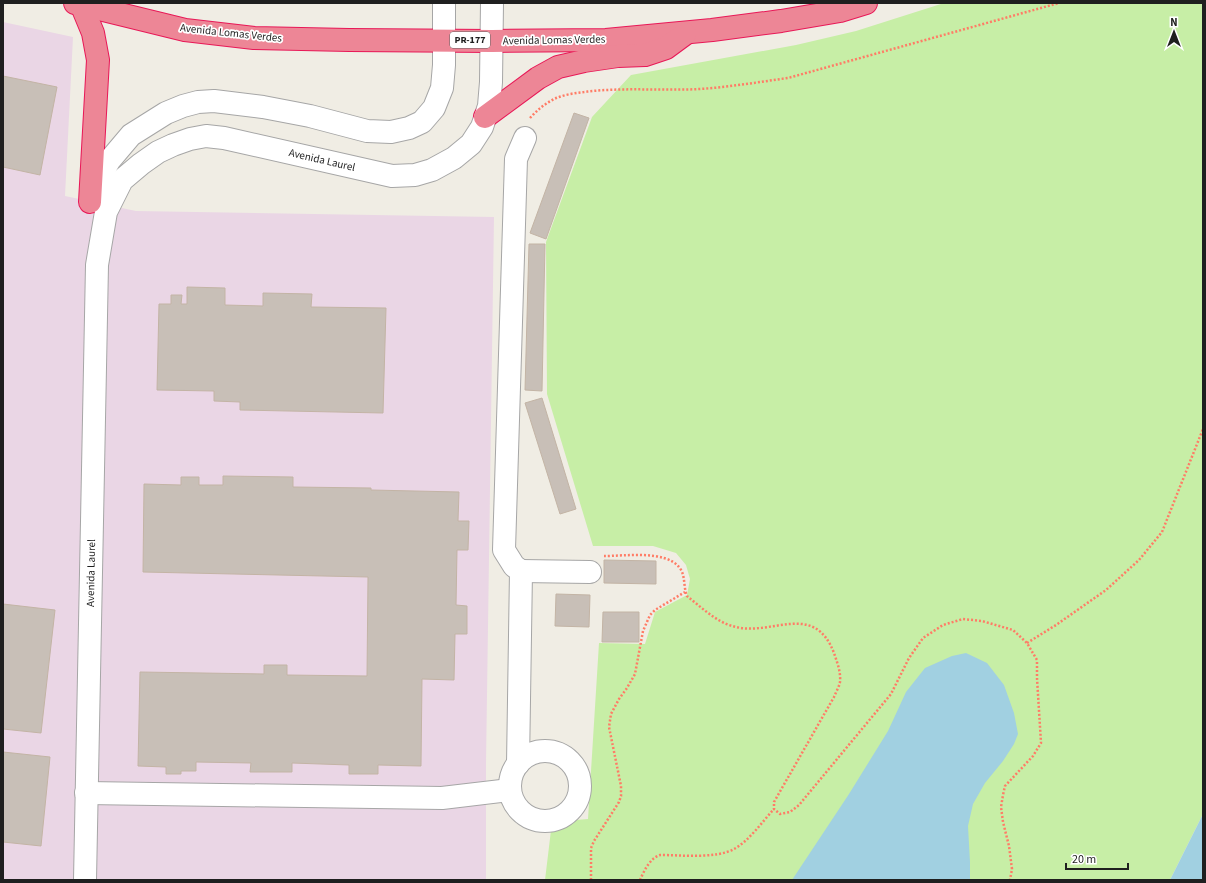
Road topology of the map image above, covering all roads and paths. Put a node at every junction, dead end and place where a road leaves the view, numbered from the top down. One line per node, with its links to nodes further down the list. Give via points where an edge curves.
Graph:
1 (444, 3): 7 (street, Avenida Laurel)
2 (492, 3): 8 (street, Avenida Laurel)
3 (866, 3): 6 (highway, Avenida Lomas Verdes / PR-177, via 840,11 781,22)
4 (1059, 3): 10 (path, via 788,78 700,89 602,89 575,93 555,99 537,110 529,119)
5 (78, 4): 7 (highway, Avenida Lomas Verdes / PR-177, via 185,30 254,38); 11 (highway, via 93,33 98,60)
6 (688, 32): 8 (highway, Avenida Lomas Verdes / PR-177, via 606,40); 9 (highway, via 666,48 645,55 618,56 558,67 538,78)
7 (443, 40): 8 (highway, Avenida Lomas Verdes / PR-177); 11 (street, Avenida Laurel, via 442,88 434,108 422,122 409,128 391,132 366,131 263,107 214,101 198,102 166,113 131,135 109,161 97,182)
8 (492, 41): 9 (street, Avenida Laurel, via 489,106)
9 (485, 117): 12 (street, Avenida Laurel, via 471,144 454,158 432,170 415,175 392,176 224,138 206,136 173,145 158,152 122,180 106,212)
10 (525, 138): 14 (street, via 516,159 504,550 514,566)
11 (90, 202): 12 (street, Avenida Laurel, via 89,242)
12 (97, 265): 20 (street, Avenida Laurel)
13 (1203, 429): 17 (path, via 1162,532 1139,560 1106,590)
14 (521, 571): 15 (street); 18 (street)
15 (590, 572): 16 (path, via 589,556 667,558 679,567 684,576)
16 (685, 592): 21 (path, via 707,612 736,627 755,628 802,623 813,626 822,633 832,647 839,667 840,683 774,802); 23 (path, via 650,615 643,631 635,674 611,714 610,727 621,796 591,848)
17 (1027, 643): 21 (path, via 1013,630 982,621 963,619 943,625 923,638 890,694 799,805 790,812 780,814); 25 (path, via 1037,660 1041,743 1034,756 1005,786 1002,795 1003,822 1012,869)
18 (518, 764): 19 (street, via 512,776); 19 (street, via 542,751 555,752 567,759 576,770 580,782 579,796 573,808 562,817 549,821 536,820 524,813 515,803)
19 (510, 790): 20 (street, via 442,798)
20 (86, 793): 22 (street, Avenida Laurel)
21 (774, 809): 24 (path, via 734,849 715,855 656,856)
22 (85, 880)
23 (590, 880)
24 (640, 880)
25 (1010, 880)

